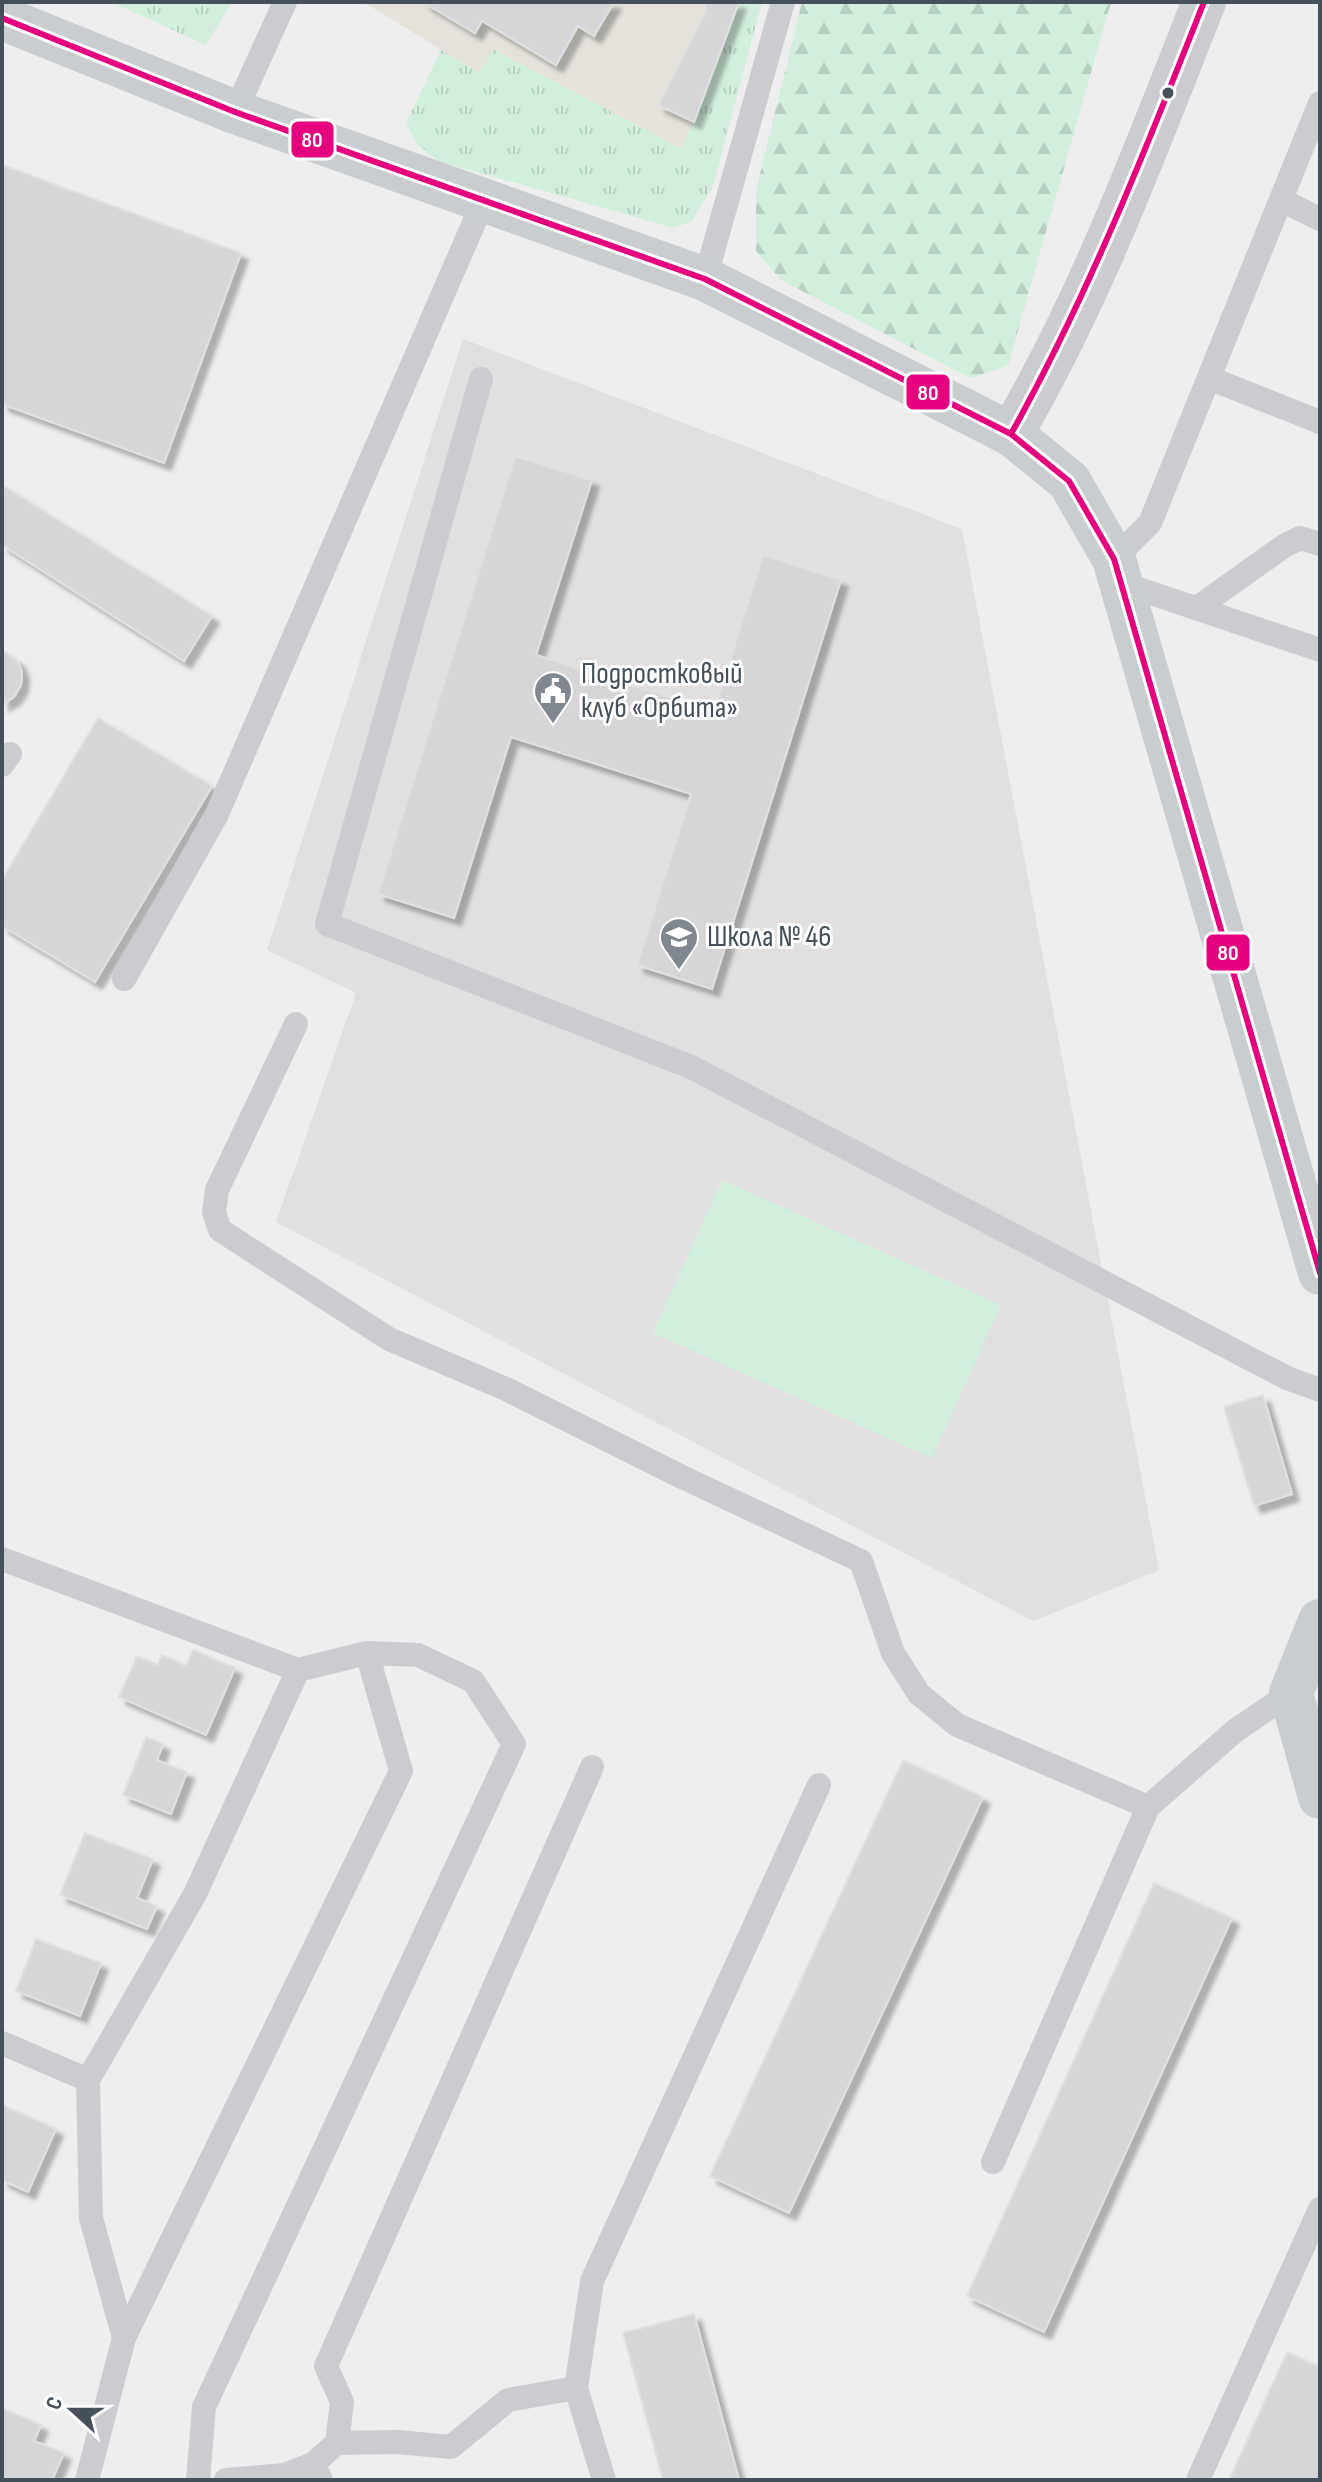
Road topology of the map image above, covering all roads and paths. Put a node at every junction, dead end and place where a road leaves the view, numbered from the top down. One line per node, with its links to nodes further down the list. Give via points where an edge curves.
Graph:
1 (285, 2): 6 (lane)
2 (783, 2): 10 (lane)
3 (1204, 2): 14 (street, via 1127,198)
4 (2, 18): 6 (street)
5 (1320, 103): 7 (lane)
6 (235, 112): 8 (street)
7 (1281, 200): 9 (lane); 11 (lane)
8 (483, 202): 10 (street); 19 (lane, via 217,814)
9 (1320, 219)
10 (705, 279): 14 (street)
11 (1209, 378): 13 (lane); 16 (lane, via 1150,523)
12 (481, 379): 22 (lane, via 327,924 691,1067 1287,1378)
13 (1320, 422)
14 (1011, 434): 16 (street, via 1069,481)
15 (1320, 544): 17 (lane, via 1300,538 1284,546)
16 (1117, 571): 17 (lane); 21 (street)
17 (1197, 608): 18 (lane)
18 (1320, 650)
19 (124, 979)
20 (296, 1024): 31 (lane, via 217,1190 214,1212 220,1230 389,1339 506,1389 861,1561 893,1653 919,1694 957,1725)
21 (1320, 1273)
22 (1320, 1390)
23 (2, 1559): 26 (lane)
24 (1320, 1621): 27 (street)
25 (367, 1653): 26 (lane); 36 (lane, via 401,1771); 41 (lane, via 418,1655 473,1681 514,1744 204,2407)
26 (298, 1670): 33 (lane, via 195,1894)
27 (1291, 1693): 30 (street); 31 (lane, via 1236,1730)
28 (592, 1767): 38 (lane, via 326,2366 342,2402)
29 (819, 1785): 37 (lane, via 592,2281)
30 (1320, 1797)
31 (1148, 1807): 34 (lane)
32 (2, 2043): 33 (lane)
33 (88, 2080): 36 (lane, via 91,2218)
34 (993, 2162)
35 (1320, 2209): 44 (lane)
36 (124, 2338): 40 (lane)
37 (576, 2388): 38 (lane, via 508,2400 451,2447); 43 (lane)
38 (337, 2443): 39 (lane)
39 (317, 2472): 42 (lane)
40 (87, 2480)
41 (198, 2480)
42 (226, 2480)
43 (604, 2480)
44 (1198, 2480)

